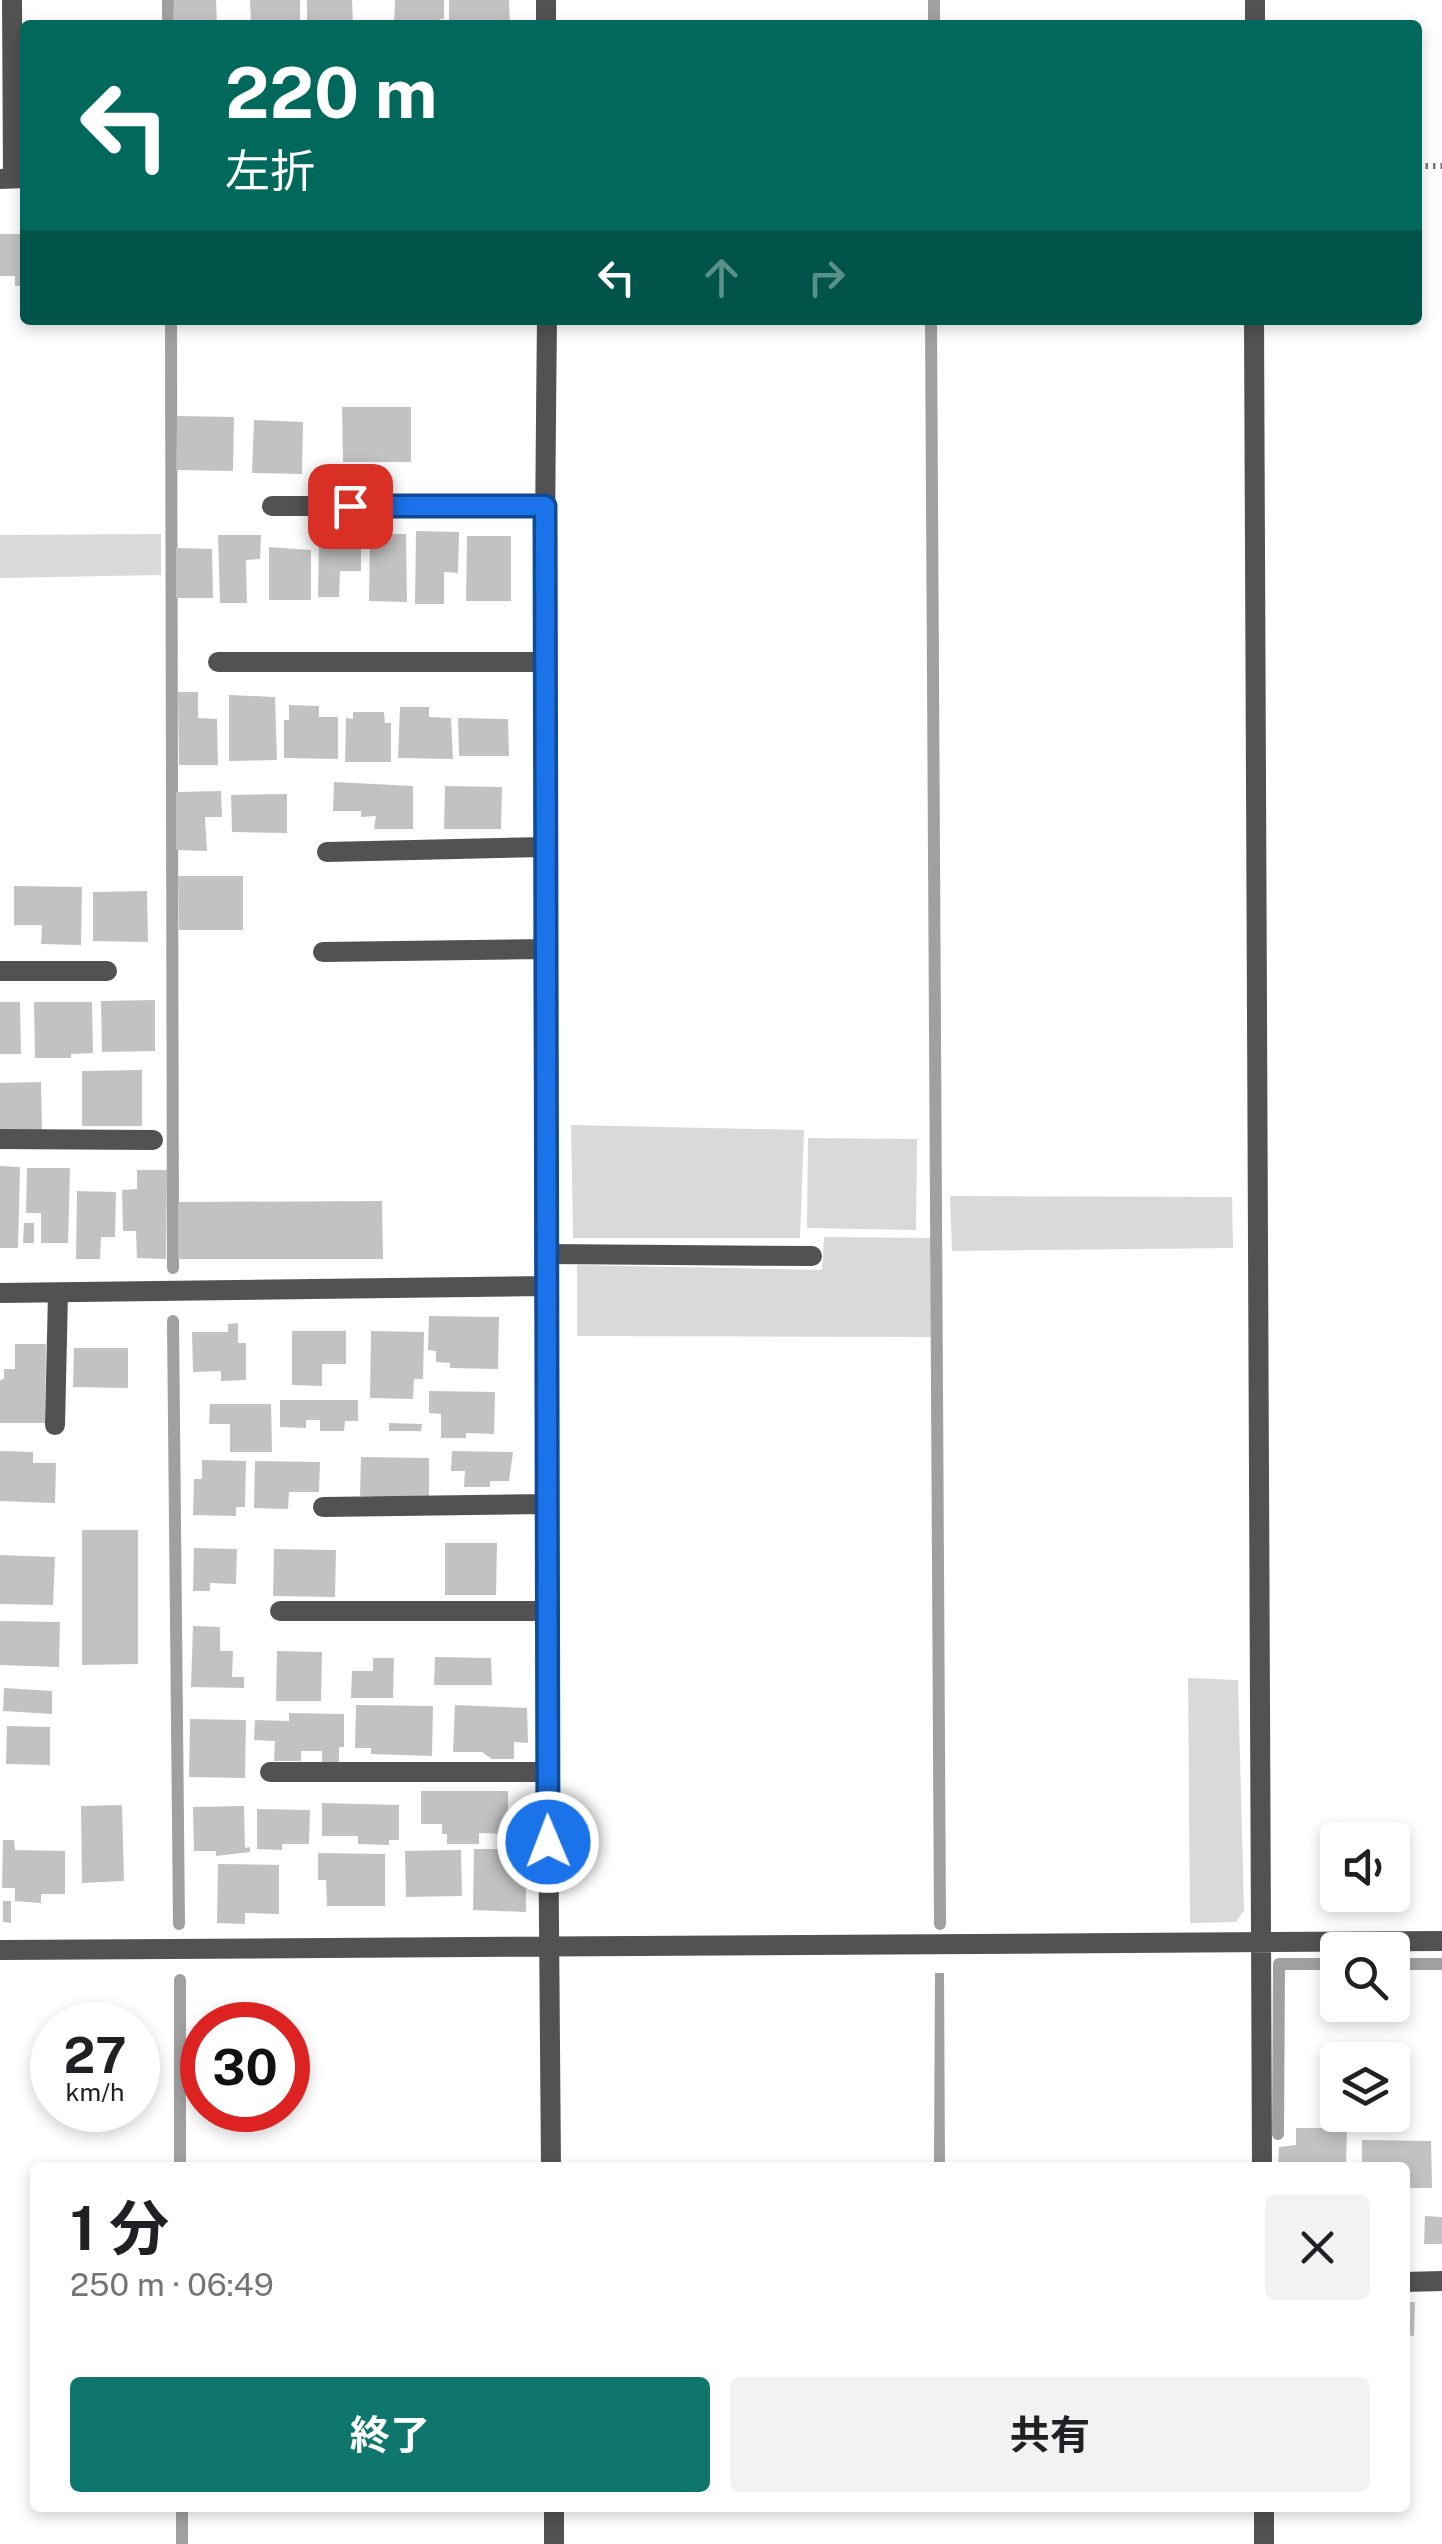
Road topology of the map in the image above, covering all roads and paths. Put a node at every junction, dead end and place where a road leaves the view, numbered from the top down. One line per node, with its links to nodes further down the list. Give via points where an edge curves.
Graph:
1 (12, 0): 2 (street)
2 (13, 178)
3 (547, 325): 6 (street)
4 (1254, 325): 29 (street)
5 (272, 506): 6 (street)
6 (545, 506): 8 (street)
7 (218, 662): 8 (street)
8 (543, 662): 9 (street)
9 (544, 846): 10 (street); 11 (street)
10 (326, 852)
11 (544, 949): 12 (street); 17 (street)
12 (323, 952)
13 (0, 971): 14 (street)
14 (108, 971)
15 (0, 1139): 16 (street)
16 (154, 1140)
17 (545, 1254): 18 (street); 19 (street)
18 (812, 1256)
19 (545, 1286): 21 (street); 23 (street)
20 (0, 1293): 21 (street)
21 (58, 1293): 22 (street)
22 (55, 1426)
23 (546, 1504): 24 (street); 26 (street)
24 (323, 1507)
25 (280, 1611): 26 (street)
26 (546, 1611): 28 (street)
27 (270, 1772): 28 (street)
28 (546, 1772): 31 (street)
29 (1262, 1941): 30 (street); 31 (street); 34 (street)
30 (1442, 1941)
31 (549, 1946): 32 (street); 33 (street)
32 (0, 1950)
33 (551, 2162)
34 (1262, 2162)
35 (1410, 2282): 36 (street)
36 (1442, 2282)
37 (554, 2512): 39 (street)
38 (1264, 2512): 40 (street)
39 (554, 2544)
40 (1264, 2544)

